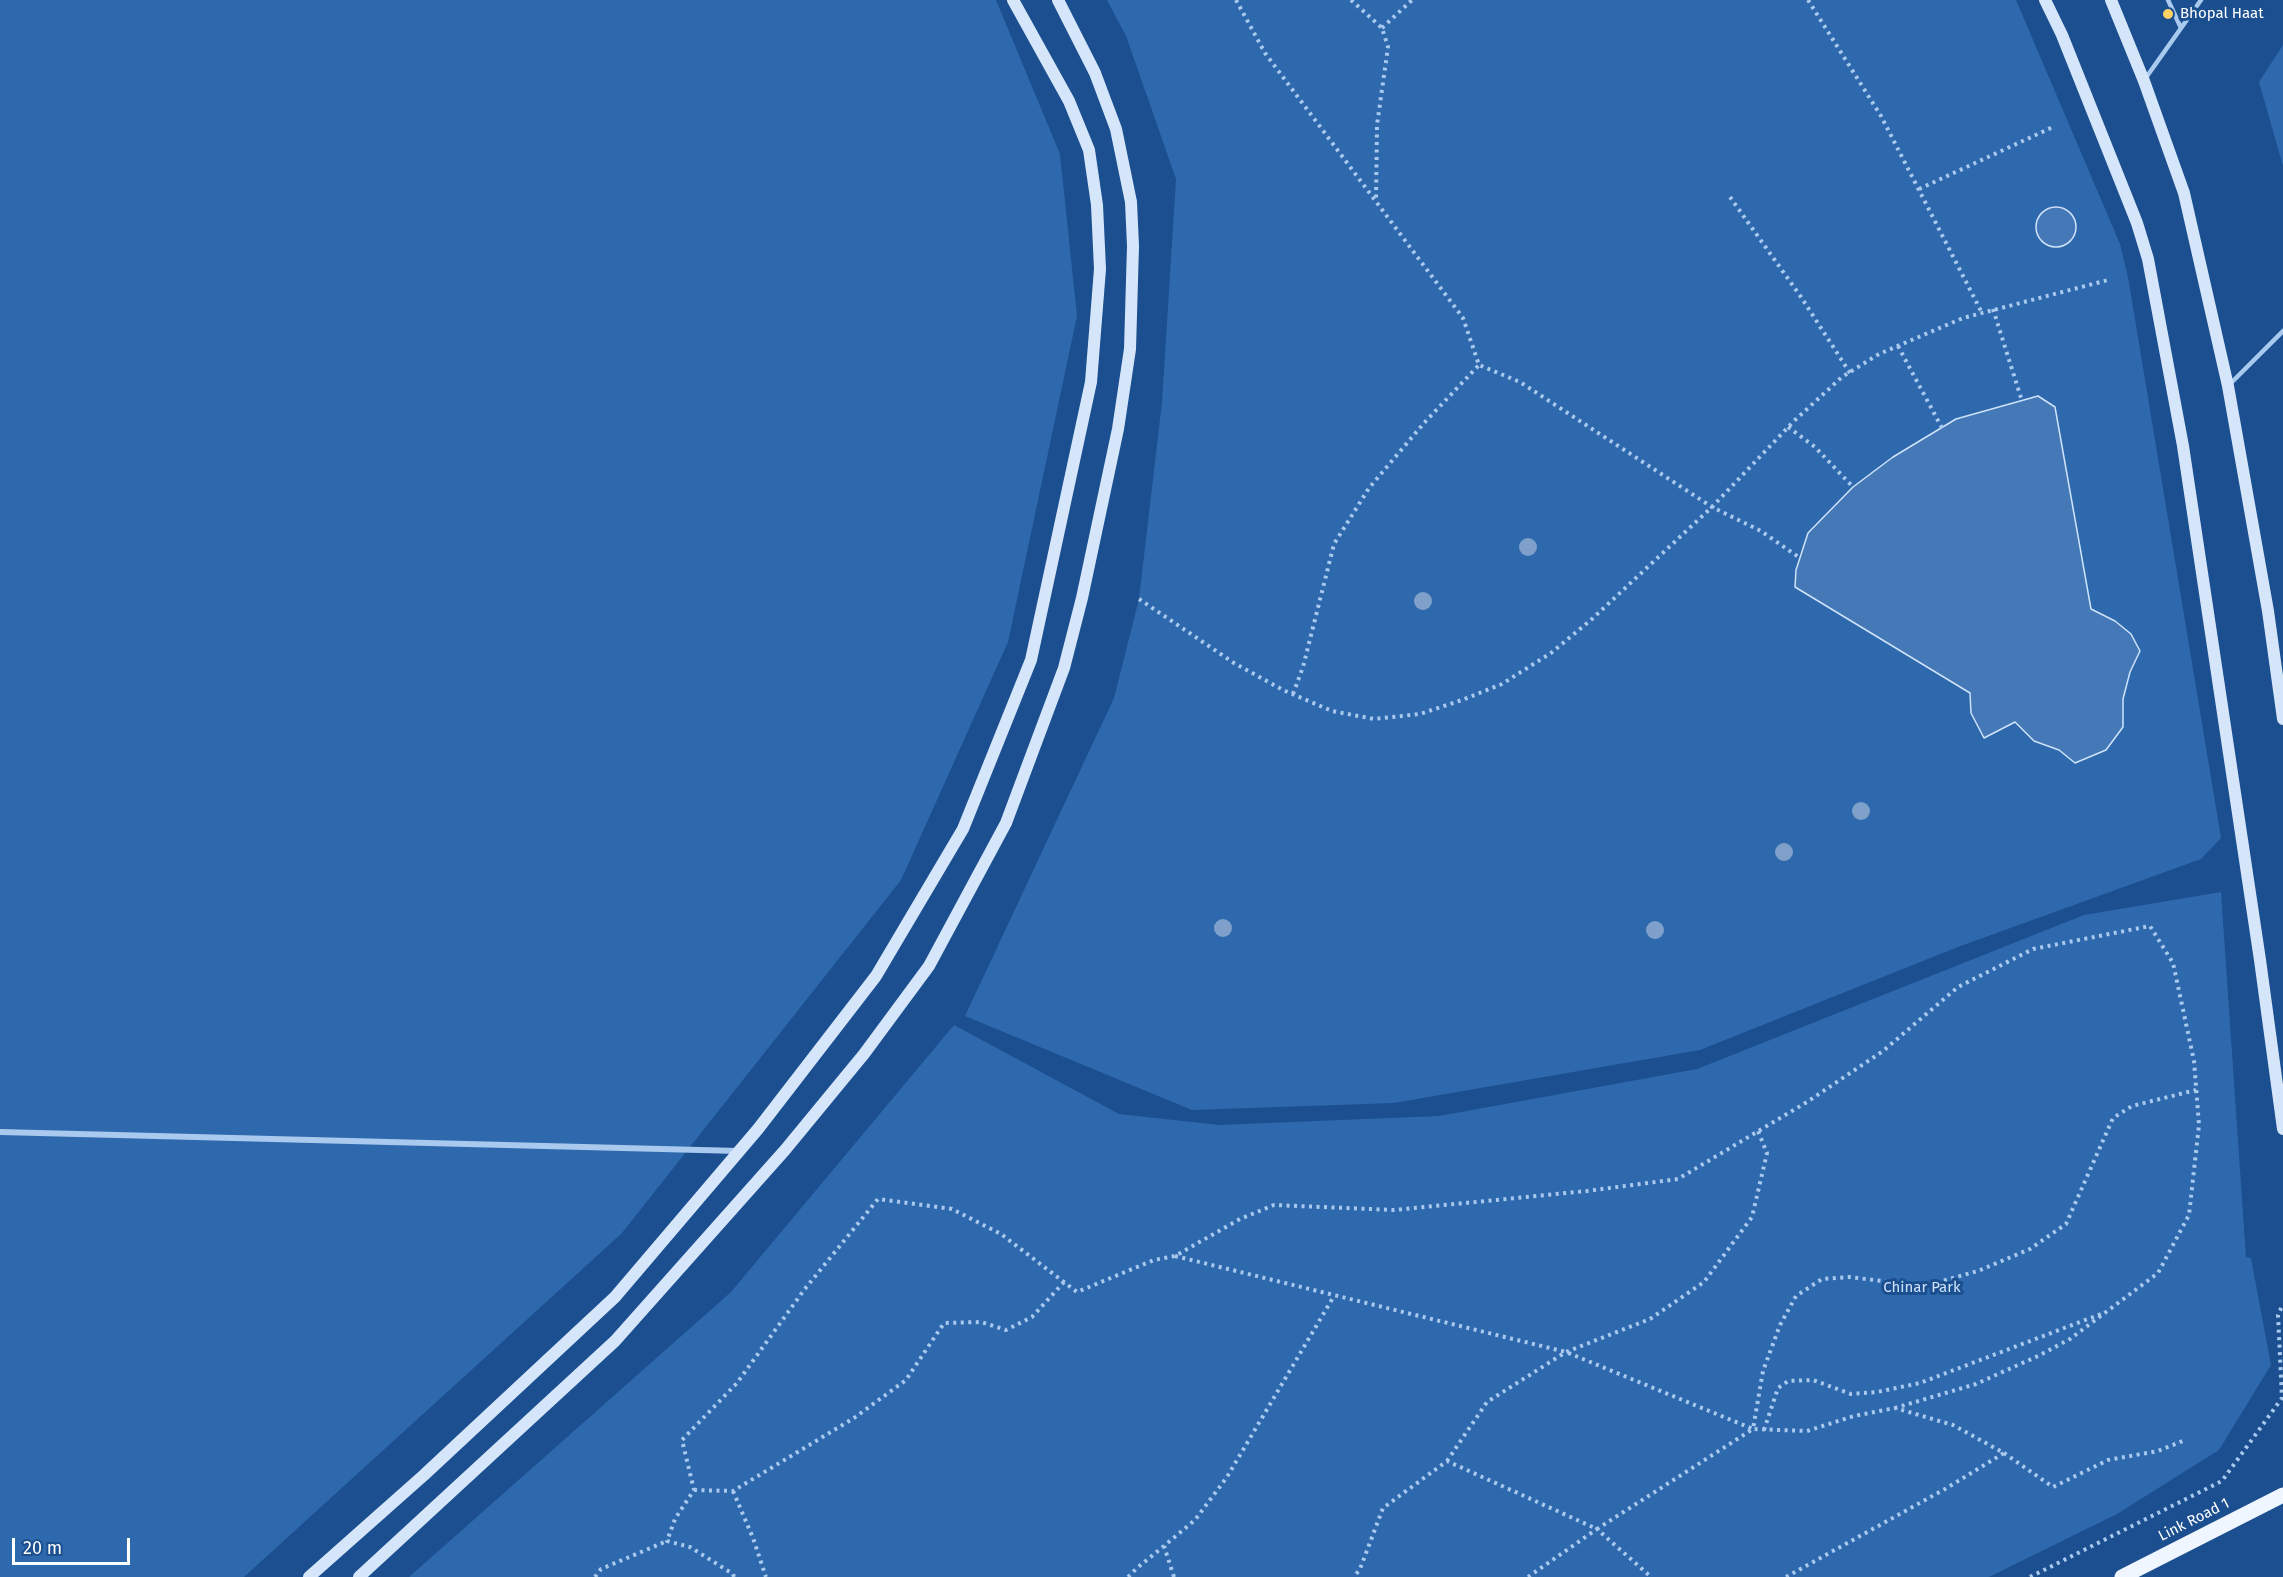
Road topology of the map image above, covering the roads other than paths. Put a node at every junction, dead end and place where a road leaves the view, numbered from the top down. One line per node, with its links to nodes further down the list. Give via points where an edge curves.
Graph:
1 (1013, 0): 14 (street, via 1069,100 1089,150 1100,269 1091,382 1031,660 963,829 876,976)
2 (1058, 0): 17 (street, via 1095,73 1116,129 1129,191 1133,246 1130,349 1118,429 1064,668 1006,823 929,966 864,1054 785,1150 615,1341)
3 (2045, 0): 12 (street, via 2133,212 2148,259 2183,446)
4 (2112, 0): 8 (street)
5 (2168, 0): 7 (lane)
6 (2201, 0): 7 (lane)
7 (2181, 28): 8 (lane)
8 (2144, 81): 10 (street, via 2184,193)
9 (2283, 331): 10 (lane)
10 (2228, 386): 11 (street)
11 (2283, 719)
12 (2283, 1129)
13 (0, 1132): 14 (street)
14 (739, 1151): 16 (street, via 615,1297)
15 (2283, 1495): 18 (main road, Link Road 1)
16 (309, 1577)
17 (359, 1577)
18 (2122, 1577)

